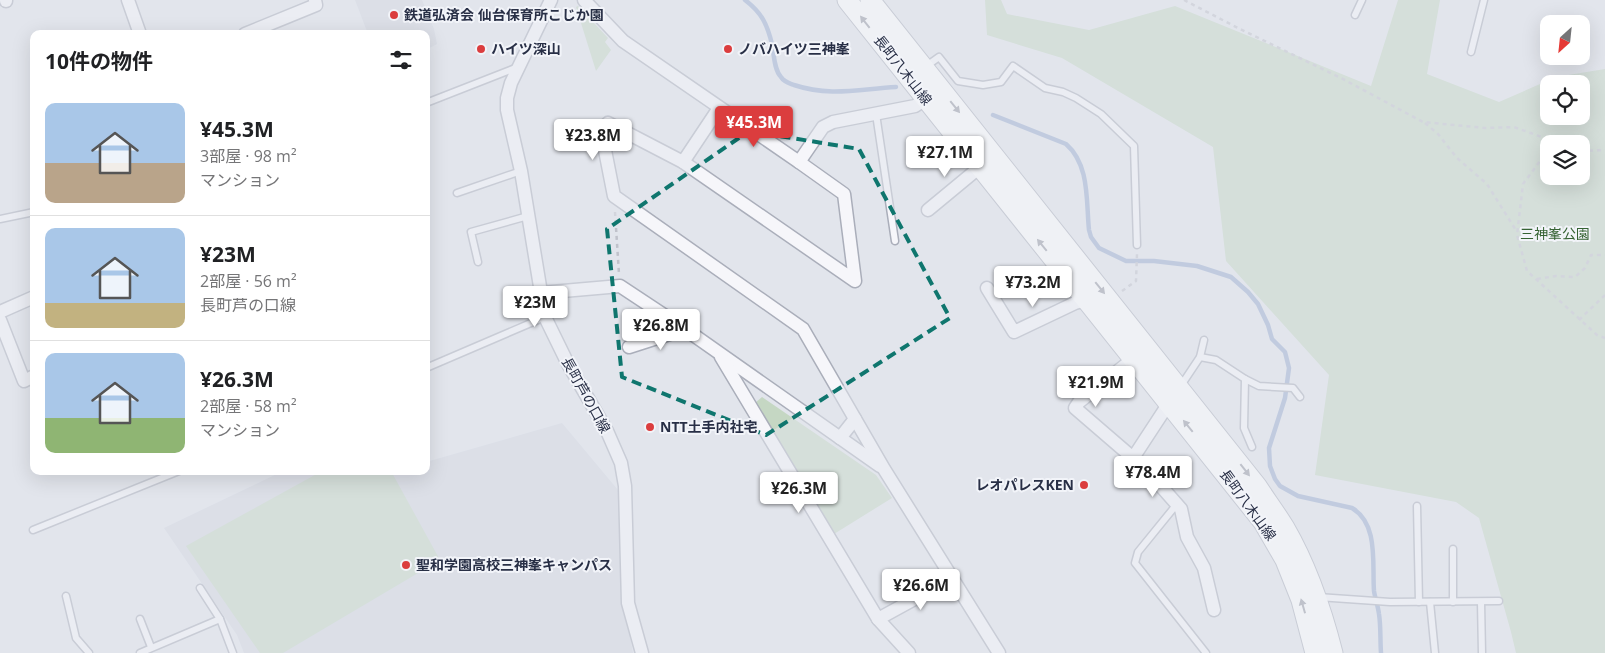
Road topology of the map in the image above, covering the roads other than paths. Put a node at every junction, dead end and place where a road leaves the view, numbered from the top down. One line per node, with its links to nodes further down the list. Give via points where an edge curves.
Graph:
1 (128, 0): 10 (street)
2 (315, 0): 11 (street, via 316,5)
3 (551, 0): 13 (street, 長町芦の口線)
4 (584, 0): 17 (street, via 623,41)
5 (847, 0): 14 (street, 長町八木山線, one-way to 5)
6 (870, 0): 14 (street)
7 (1362, 0): 9 (lane)
8 (1484, 0): 12 (lane)
9 (1356, 15)
10 (139, 30)
11 (255, 30)
12 (1471, 52)
13 (519, 67): 16 (lane); 22 (street, 長町芦の口線, via 511,83 507,110)
14 (917, 74): 15 (street); 29 (lane, via 939,58 958,81 983,85 1001,82 1013,66 1045,88 1076,98 1101,114 1134,146)
15 (933, 94): 18 (street, via 915,106); 21 (street, 長町八木山線); 47 (street, one-way to 47)
16 (430, 101)
17 (719, 108): 19 (street); 20 (street)
18 (876, 114): 20 (street, via 823,127); 28 (lane)
19 (682, 162): 20 (street, via 856,281 844,194); 49 (street, via 608,123 601,130 614,196 803,329)
20 (799, 162)
21 (980, 167): 24 (street); 34 (street, 長町八木山線, one-way to 21)
22 (520, 171): 23 (lane); 26 (street, 長町芦の口線)
23 (458, 193)
24 (928, 210)
25 (30, 213): 27 (lane)
26 (528, 216): 30 (lane, via 471,232); 32 (street, 長町芦の口線)
27 (0, 219)
28 (895, 241)
29 (1137, 245)
30 (478, 262)
31 (987, 288): 34 (street, via 1014,332)
32 (540, 293): 36 (street, 長町芦の口線); 38 (street, via 620,286)
33 (30, 299): 35 (street)
34 (1086, 300): 43 (street, 長町八木山線)
35 (0, 312)
36 (545, 317): 44 (lane); 76 (street, 長町芦の口線, via 621,463 625,486 628,604)
37 (0, 320): 45 (street, via 24,380)
38 (685, 329): 40 (street); 41 (street)
39 (1204, 340): 42 (lane)
40 (629, 347)
41 (719, 353): 50 (street); 71 (street)
42 (1200, 358): 46 (lane, via 1216,360); 47 (lane)
43 (1133, 359): 47 (street, 長町八木山線); 52 (street, via 1078,402 1075,408)
44 (430, 366)
45 (30, 378)
46 (1244, 379): 48 (lane, via 1259,386 1294,388); 51 (lane, via 1244,428)
47 (1174, 396): 52 (street); 62 (street, one-way to 62, via 1257,486 1285,528); 80 (street, 長町八木山線, one-way to 47, via 1301,600 1285,560 1263,522)
48 (1300, 397)
49 (855, 420): 50 (street); 53 (street)
50 (840, 438): 53 (street)
51 (1252, 447)
52 (1132, 458): 55 (street, via 1143,473)
53 (884, 469): 59 (street)
54 (169, 475): 57 (lane)
55 (1178, 503): 68 (street, via 1187,537 1204,568); 79 (lane, via 1138,552 1135,564)
56 (1417, 506): 64 (lane)
57 (33, 530)
58 (1453, 549): 66 (lane)
59 (951, 578): 71 (street); 78 (street)
60 (200, 588): 70 (lane)
61 (66, 596): 73 (lane, via 76,638)
62 (1316, 597): 64 (lane); 81 (street)
63 (1499, 601): 67 (lane)
64 (1419, 602): 65 (lane)
65 (1430, 602): 66 (lane); 82 (lane)
66 (1453, 602): 67 (lane)
67 (1481, 602): 83 (lane)
68 (1214, 610)
69 (140, 619): 72 (lane)
70 (220, 619): 72 (lane); 75 (lane)
71 (878, 619): 77 (street)
72 (151, 648): 74 (lane)
73 (89, 653)
74 (140, 653)
75 (232, 653)
76 (642, 653)
77 (909, 653)
78 (999, 653)
79 (1206, 653)
80 (1315, 653)
81 (1332, 653)
82 (1434, 653)
83 (1482, 653)

